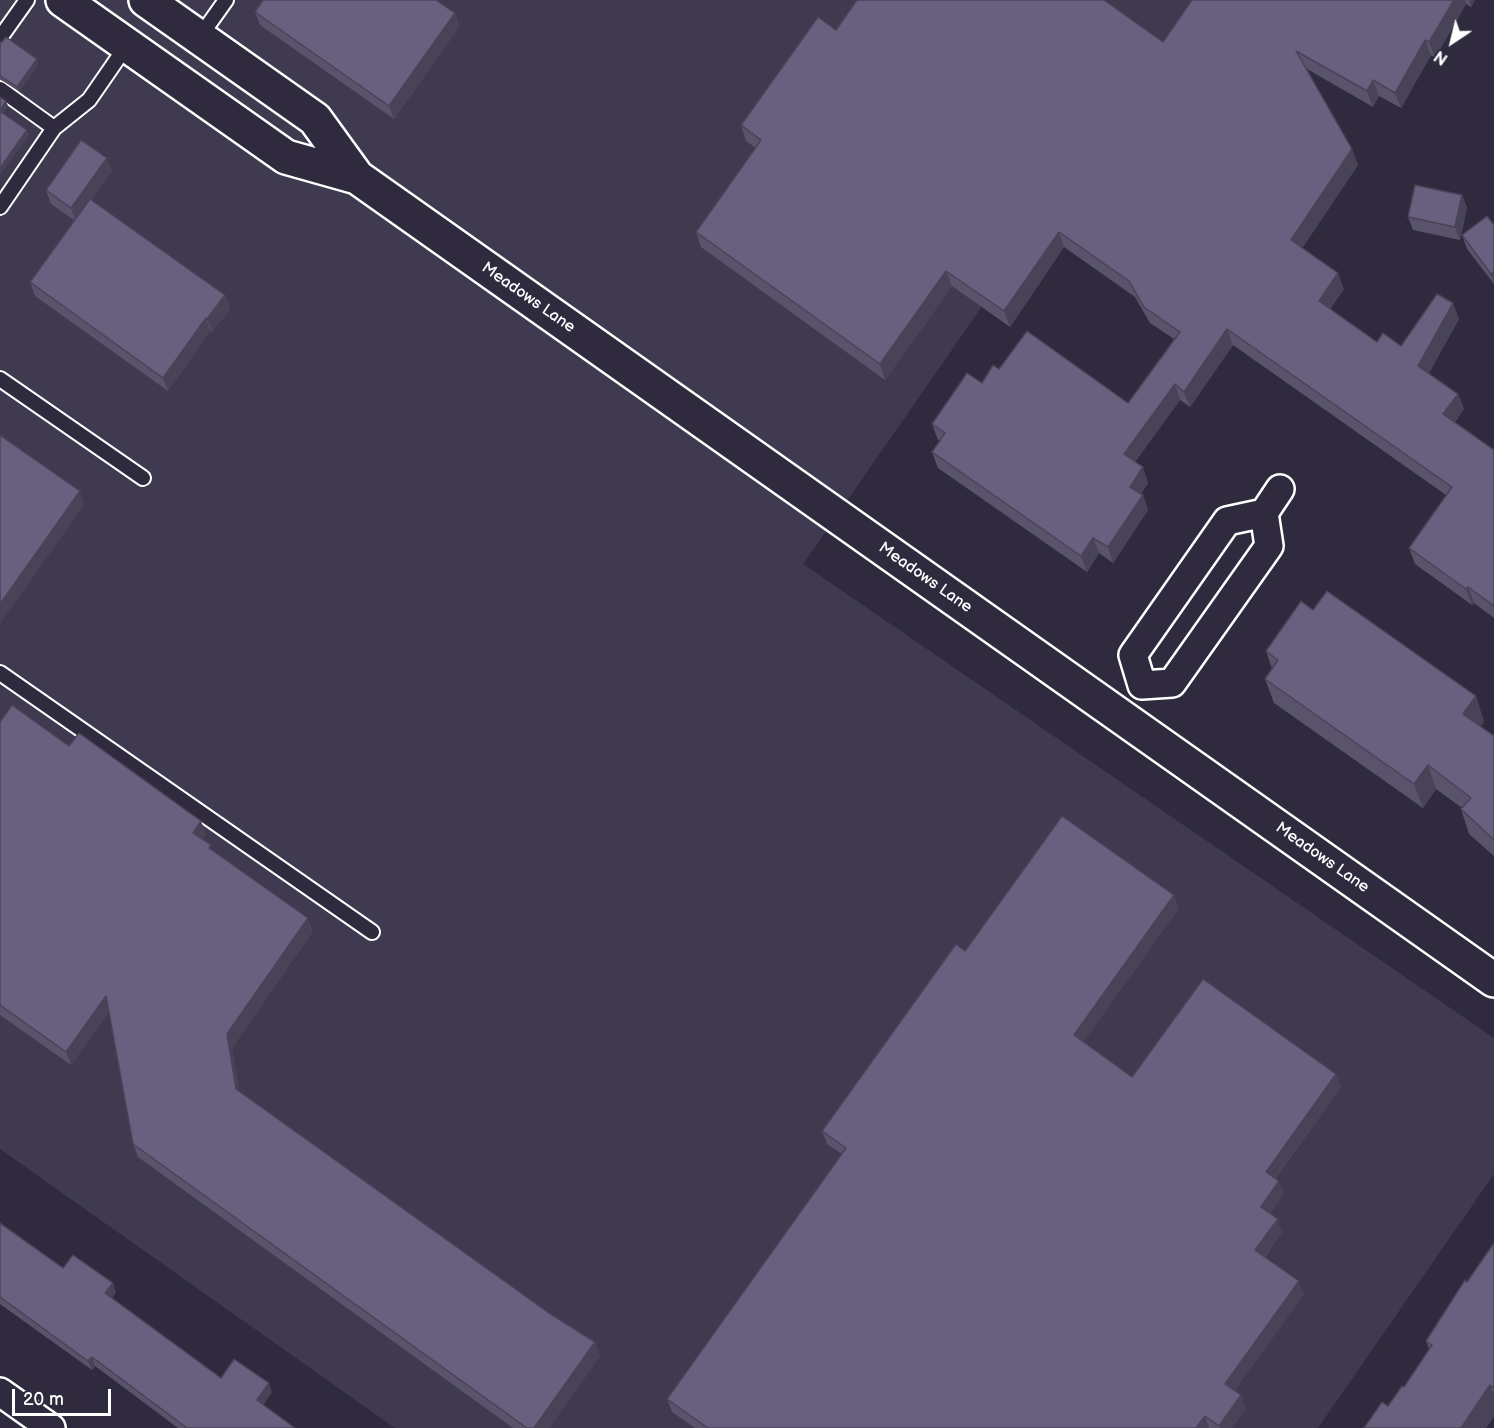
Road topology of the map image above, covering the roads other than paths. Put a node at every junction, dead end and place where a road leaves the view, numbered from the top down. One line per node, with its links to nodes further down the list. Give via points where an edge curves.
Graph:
1 (27, 0): 5 (lane)
2 (63, 0): 7 (street, Meadows Lane)
3 (146, 0): 6 (street, Meadows Lane)
4 (226, 0): 6 (lane)
5 (0, 38)
6 (199, 38): 10 (street, Meadows Lane, via 315,119)
7 (127, 45): 9 (lane, via 89,99); 10 (street, Meadows Lane, via 286,157)
8 (0, 89): 9 (lane)
9 (54, 128): 11 (lane)
10 (357, 177): 18 (street, Meadows Lane)
11 (0, 207)
12 (0, 379): 13 (lane)
13 (143, 478)
14 (1280, 489): 15 (street)
15 (1264, 513): 17 (street, via 1269,546 1172,682); 17 (street, via 1227,521 1133,655)
16 (0, 673): 19 (lane)
17 (1142, 685): 18 (street)
18 (1120, 716): 20 (street, Meadows Lane)
19 (372, 932)
20 (1494, 980)
21 (0, 1392): 22 (street)
22 (51, 1428)

